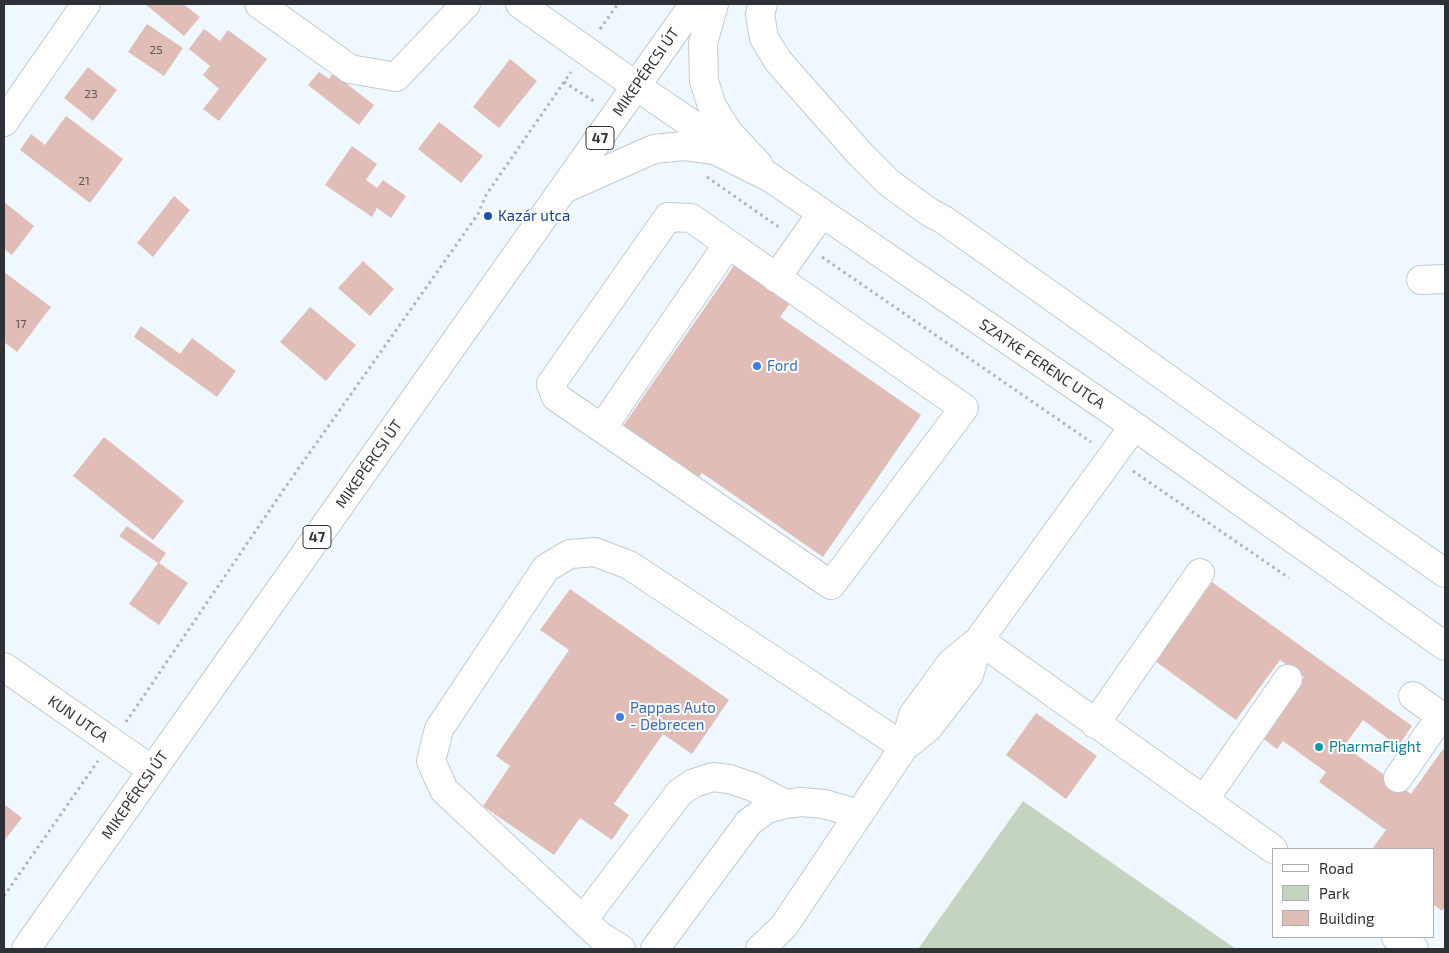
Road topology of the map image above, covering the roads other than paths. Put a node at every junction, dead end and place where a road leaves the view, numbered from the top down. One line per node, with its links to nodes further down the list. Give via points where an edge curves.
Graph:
1 (86, 4): 9 (main road)
2 (259, 4): 3 (main road, via 350,69 396,77)
3 (466, 4)
4 (520, 4): 8 (main road)
5 (694, 4): 8 (main road, MIKEPÉRCSI ÚT / 47)
6 (714, 4): 10 (main road, via 703,43 704,81 712,106 728,132)
7 (763, 4): 18 (main road, via 760,14 764,38 778,61 888,182)
8 (636, 86): 10 (main road, SZATKE FERENC UTCA); 11 (main road, MIKEPÉRCSI ÚT / 47)
9 (4, 122)
10 (773, 179): 11 (main road, via 715,150 684,146 654,149); 12 (main road, SZATKE FERENC UTCA)
11 (564, 189): 27 (main road, MIKEPÉRCSI ÚT / 47)
12 (822, 213): 14 (main road); 15 (main road, SZATKE FERENC UTCA)
13 (728, 244): 14 (main road); 16 (main road); 16 (main road, via 691,218 668,217 551,384 556,398)
14 (776, 278): 16 (main road, via 964,408 831,584)
15 (1134, 426): 19 (main road); 20 (main road, SZATKE FERENC UTCA)
16 (602, 428)
17 (1200, 573): 25 (main road)
18 (1445, 573)
19 (978, 640): 25 (main road); 26 (main road, via 969,675 928,728)
20 (1445, 646)
21 (4, 667): 27 (main road, KUN UTCA)
22 (1288, 679): 30 (main road)
23 (1412, 696): 24 (main road)
24 (1443, 717): 28 (main road)
25 (1095, 724): 30 (main road)
26 (904, 747): 32 (main road); 35 (main road, via 629,565 595,552 570,554 546,568 439,729 431,760 444,790)
27 (152, 770): 37 (main road, MIKEPÉRCSI ÚT / 47)
28 (1398, 778)
29 (744, 784): 31 (main road); 33 (main road, via 750,803); 35 (main road, via 713,776 680,792)
30 (1204, 800): 34 (main road)
31 (785, 804): 32 (main road, via 824,804); 33 (main road, via 768,809)
32 (859, 814): 40 (main road, via 784,926)
33 (748, 822): 39 (main road)
34 (1272, 848)
35 (583, 920): 38 (main road)
36 (1398, 938): 41 (main road)
37 (26, 949)
38 (621, 949)
39 (655, 949)
40 (760, 949)
41 (1414, 949)

